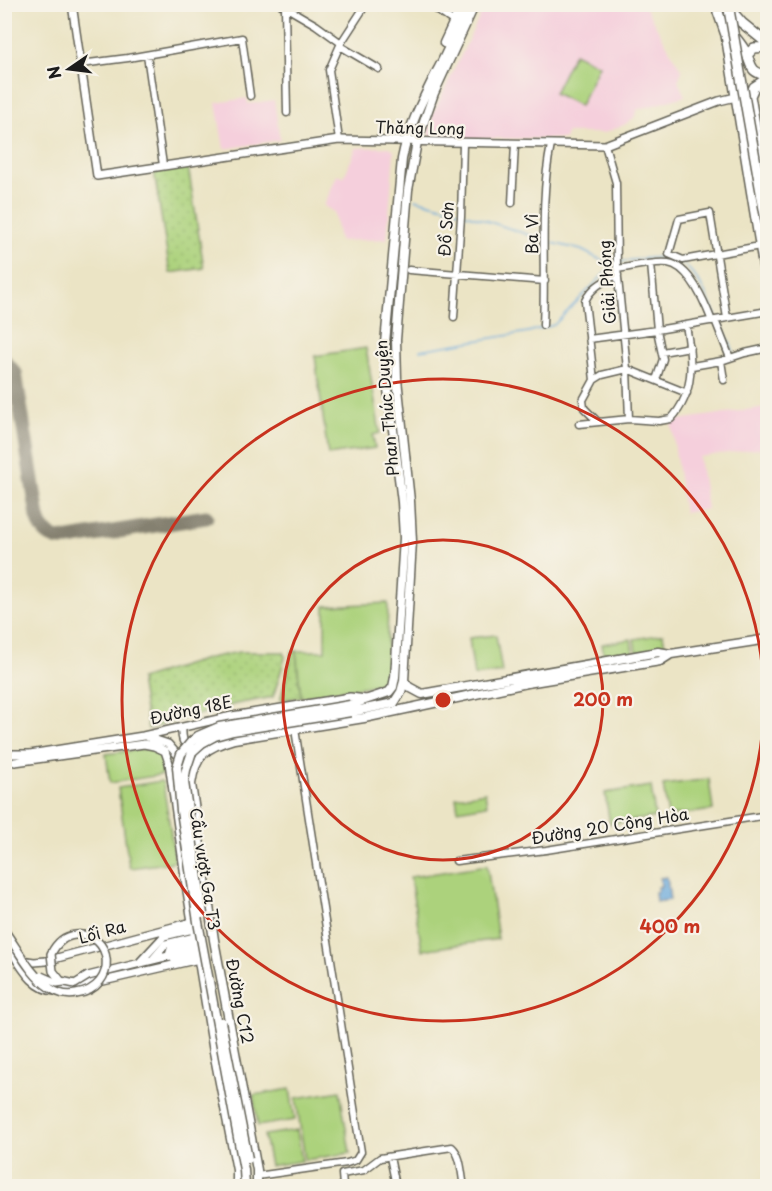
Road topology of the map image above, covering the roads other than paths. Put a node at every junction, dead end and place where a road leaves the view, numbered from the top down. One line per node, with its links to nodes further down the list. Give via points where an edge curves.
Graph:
1 (72, 4): 16 (street)
2 (358, 4): 12 (street, via 363,9)
3 (428, 4): 11 (street)
4 (462, 4): 11 (main road, Phan Thúc Duyện)
5 (468, 4): 20 (main road)
6 (475, 4): 27 (main road, Phan Thúc Duyện, via 434,93)
7 (698, 4): 9 (street)
8 (282, 6): 12 (street); 23 (street)
9 (714, 7): 15 (main road); 19 (main road, via 726,35)
10 (733, 7): 13 (main road); 38 (main road, bridge)
11 (454, 22): 20 (main road, Phan Thúc Duyện)
12 (341, 45): 17 (street); 25 (street, via 329,70)
13 (768, 45): 15 (main road, via 754,48)
14 (147, 55): 16 (street); 21 (street, via 242,38); 34 (street)
15 (747, 62): 18 (main road); 19 (main road); 24 (main road)
16 (81, 64): 34 (street, Thăng Long, via 97,176)
17 (379, 69)
18 (768, 77): 32 (main road, via 751,94)
19 (734, 82): 22 (main road)
20 (429, 85): 26 (main road, Phan Thúc Duyện)
21 (250, 96)
22 (736, 97): 24 (main road); 31 (street, Thăng Long)
23 (287, 113)
24 (739, 114): 39 (main road)
25 (339, 140): 26 (street, Thăng Long); 34 (street, Thăng Long)
26 (405, 141): 27 (street, Thăng Long); 42 (main road, Phan Thúc Duyện)
27 (417, 142): 28 (street, Thăng Long); 42 (main road, Phan Thúc Duyện)
28 (463, 142): 29 (street, Thăng Long); 44 (street, Đồ Sơn)
29 (515, 144): 30 (street, Thăng Long); 37 (street)
30 (551, 145): 31 (street, Thăng Long); 45 (street, Ba Vì, via 546,168)
31 (605, 145): 43 (street, Giải Phóng, via 616,183)
32 (759, 147): 33 (street); 35 (main road)
33 (768, 154)
34 (163, 165)
35 (765, 174): 36 (main road)
36 (768, 200)
37 (512, 203)
38 (768, 232)
39 (760, 246): 40 (street); 46 (main road)
40 (716, 254): 40 (street, via 710,213 679,219 669,254 683,260); 49 (street)
41 (651, 264): 43 (street); 49 (street, via 679,266); 52 (street)
42 (400, 267): 44 (street); 70 (main road, Phan Thúc Duyện, via 397,379 412,541); 72 (main road, Phan Thúc Duyện, via 385,343 404,538 393,687)
43 (617, 271): 53 (street, Giải Phóng); 54 (street, via 585,299)
44 (457, 273): 45 (street); 48 (street, Đồ Sơn)
45 (545, 280): 50 (street, Ba Vì)
46 (768, 293)
47 (768, 311): 49 (street)
48 (454, 317)
49 (719, 320): 51 (street); 58 (street)
50 (543, 325)
51 (686, 325): 52 (street); 55 (street)
52 (657, 330): 53 (street); 57 (street)
53 (624, 333): 54 (street); 61 (street, Giải Phóng)
54 (590, 339): 62 (street)
55 (690, 347): 57 (street); 60 (street)
56 (768, 348): 58 (street)
57 (662, 352): 63 (street, via 663,364)
58 (730, 358): 59 (street)
59 (721, 361): 60 (street); 64 (street)
60 (692, 366): 65 (street)
61 (627, 369): 62 (street); 63 (street); 66 (street, Giải Phóng)
62 (594, 380): 67 (street, via 583,404)
63 (656, 380): 65 (street)
64 (724, 380)
65 (687, 393): 66 (street, via 671,419)
66 (629, 419): 67 (street)
67 (598, 422): 68 (street)
68 (579, 424)
69 (768, 639): 71 (main road, via 671,654 660,661 599,667)
70 (404, 681): 71 (main road, via 422,694); 74 (main road, via 398,699)
71 (492, 686): 76 (main road)
72 (384, 695): 73 (main road, Đường 18E)
73 (369, 699): 75 (main road, Cầu vượt Ga T3); 77 (street, Đường 18E, via 351,697 232,716)
74 (385, 705): 75 (main road); 76 (main road)
75 (350, 709): 105 (main road, Cầu vượt Ga T3, bridge, via 219,727 191,741 177,767 198,922); 106 (main road, Cầu vượt Ga T3, bridge, via 222,733 192,752 186,770 204,920)
76 (364, 718): 78 (main road)
77 (182, 729): 79 (street, Đường 18E); 80 (street, via 185,745)
78 (295, 729): 80 (main road, via 234,739); 103 (street, via 361,1152 356,1160 347,1163)
79 (143, 736): 81 (street, Đường 18E); 84 (street, via 174,749)
80 (203, 752): 84 (main road, Đường C12)
81 (4, 754)
82 (15, 762): 83 (street, Đường 18E, via 144,744 165,751)
83 (170, 766): 88 (main road, Đường C12)
84 (191, 784): 87 (main road, Đường C12)
85 (768, 815): 86 (street, Đường 20 Cộng Hòa)
86 (456, 861)
87 (203, 870): 88 (main road); 89 (main road, Đường C12)
88 (185, 875): 94 (main road, Đường C12)
89 (210, 918): 93 (main road, Đường C12); 94 (main road)
90 (4, 925): 99 (street, bridge, via 41,976 57,983)
91 (4, 930): 99 (street, bridge, via 39,979 59,993 70,995 90,992 102,980 107,962 102,945 88,936 69,936 51,954 56,976 64,983 75,984)
92 (4, 939): 97 (street)
93 (214, 940): 94 (main road); 101 (main road, Đường C12)
94 (195, 942): 95 (street, via 171,949); 95 (street, via 174,959); 96 (street, via 166,944); 97 (street, Lối Ra, via 38,962); 97 (street, via 90,984 60,991 47,992 35,984); 98 (street, via 164,936); 100 (main road, Đường C12)
95 (169, 955): 96 (street)
96 (153, 959): 98 (street)
97 (19, 960)
98 (140, 962): 99 (street)
99 (88, 975)
100 (214, 1052): 101 (main road); 104 (main road, Đường C12)
101 (235, 1053): 103 (main road, Đường C12)
102 (390, 1157): 108 (street, via 380,1158 364,1170 342,1174); 109 (street); 110 (street, via 452,1147 459,1157)
103 (257, 1176): 107 (main road, Đường C12)
104 (237, 1186)
105 (244, 1186)
106 (250, 1186)
107 (257, 1186)
108 (343, 1186)
109 (396, 1186)
110 (464, 1186)

